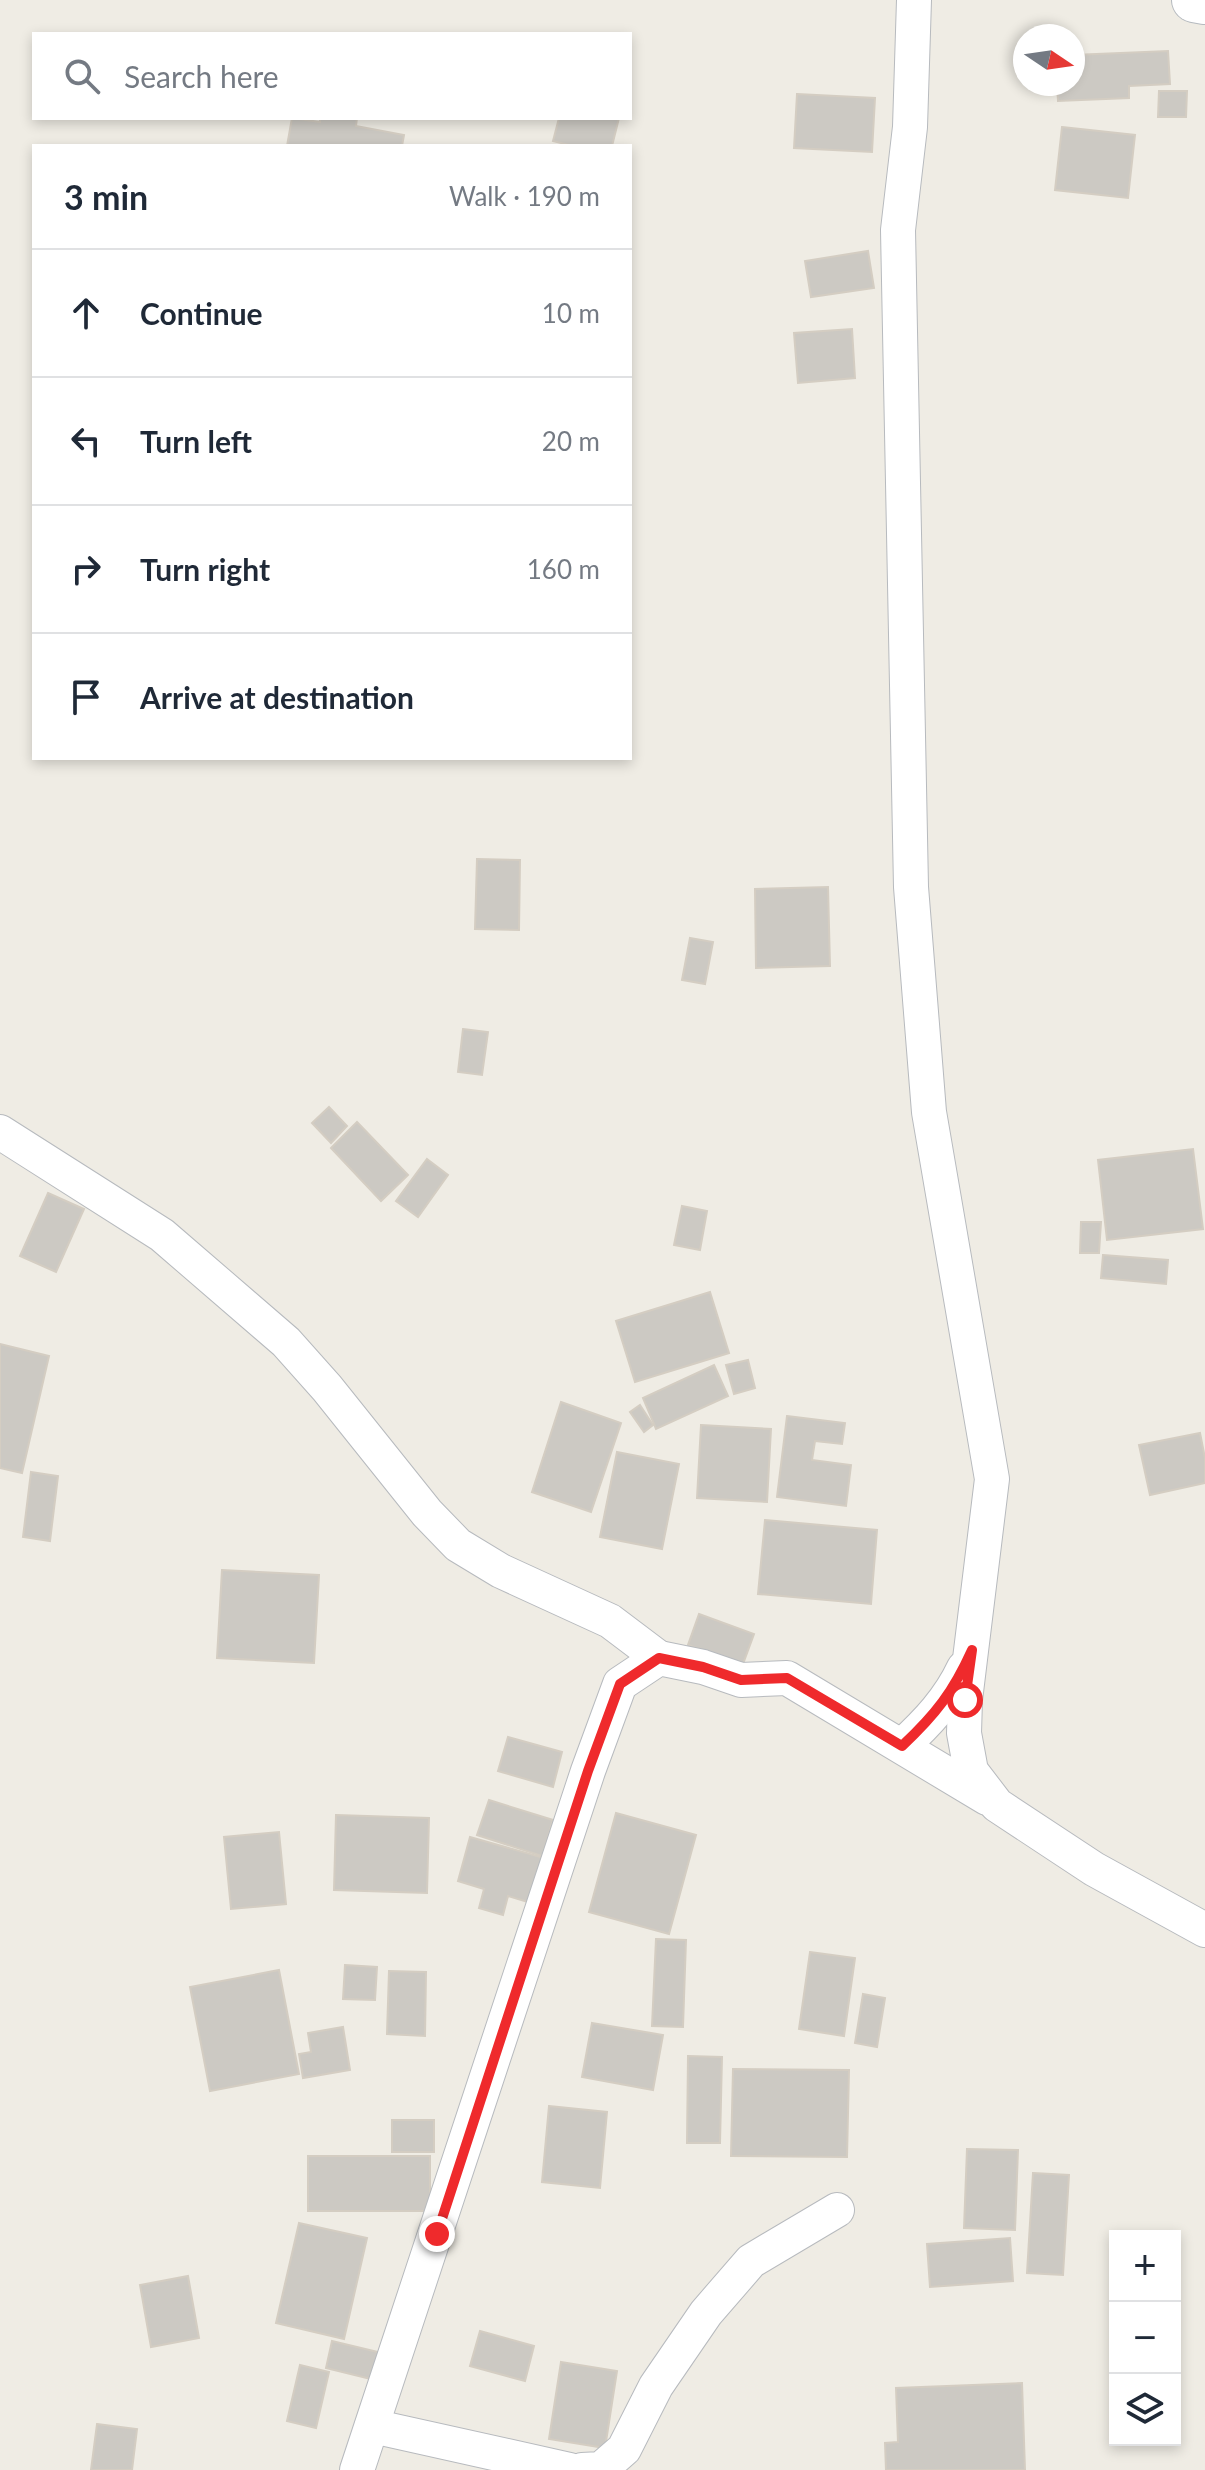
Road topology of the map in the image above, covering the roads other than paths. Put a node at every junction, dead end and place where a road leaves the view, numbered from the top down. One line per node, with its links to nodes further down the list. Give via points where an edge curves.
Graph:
1 (914, 0): 5 (street, via 910,127 898,230 911,887 929,1112 992,1479)
2 (1194, 0): 3 (main road)
3 (1205, 2)
4 (0, 1132): 6 (street, via 162,1235 286,1342 458,1545 513,1577 610,1621)
5 (972, 1650): 7 (street, via 956,1685); 8 (street, via 964,1733 971,1771)
6 (659, 1658): 7 (street, via 741,1680 787,1678); 11 (street, via 620,1684)
7 (902, 1746): 8 (street)
8 (997, 1805): 9 (street, via 1094,1869)
9 (1205, 1930)
10 (837, 2210): 14 (street, via 751,2261 706,2313 656,2386 624,2449 601,2469)
11 (372, 2426): 12 (street); 13 (street)
12 (357, 2470)
13 (570, 2470)
14 (582, 2470)

